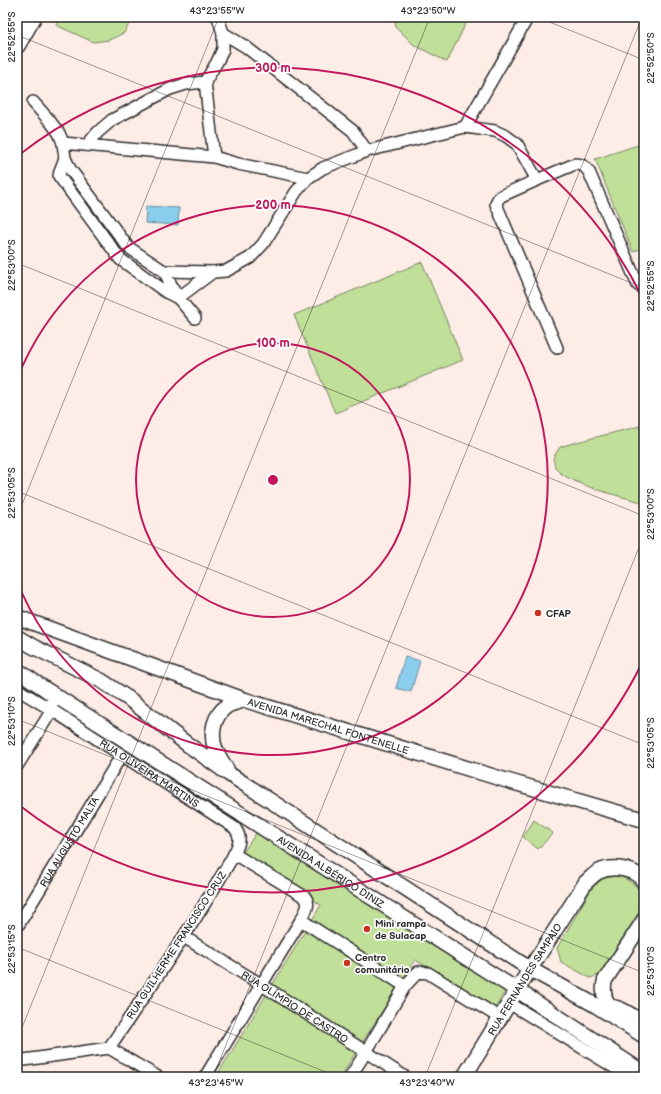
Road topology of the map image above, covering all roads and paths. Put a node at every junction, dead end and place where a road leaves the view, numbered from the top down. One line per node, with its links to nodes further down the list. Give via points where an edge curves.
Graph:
1 (33, 17): 5 (highway)
2 (218, 17): 4 (street)
3 (528, 17): 8 (street)
4 (223, 32): 6 (street, via 223,49); 11 (street, via 246,47 353,131)
5 (17, 44)
6 (205, 82): 10 (street, via 170,89 112,120); 12 (street)
7 (33, 102): 9 (street, via 53,124)
8 (465, 127): 11 (street); 15 (street, via 495,131 512,140 517,144)
9 (63, 143): 10 (street); 13 (street)
10 (88, 145): 12 (street)
11 (367, 151): 14 (street, via 323,168)
12 (214, 157): 14 (street)
13 (65, 158): 16 (street, via 128,248); 19 (street, via 60,176 120,259)
14 (308, 178): 17 (street, via 296,192 263,244 250,258 226,271)
15 (537, 180): 18 (street, via 575,164 586,167 638,285); 21 (street, via 501,196 496,204)
16 (164, 271): 17 (street); 19 (street)
17 (213, 272): 19 (street)
18 (644, 288)
19 (178, 298): 20 (street)
20 (195, 318)
21 (557, 348)
22 (17, 617): 25 (main road, AVENIDA MARECHAL FONTENELLE)
23 (17, 637): 33 (main road, via 102,681)
24 (17, 670): 27 (main road, AVENIDA ALBÉRICO DINIZ)
25 (214, 688): 28 (main road, AVENIDA MARECHAL FONTENELLE); 30 (main road)
26 (17, 689): 29 (street, RUA OLIVEIRA MARTINS)
27 (48, 692): 29 (street); 45 (main road, AVENIDA ALBÉRICO DINIZ)
28 (245, 700): 30 (main road, via 229,705); 34 (main road, AVENIDA MARECHAL FONTENELLE)
29 (52, 710): 31 (street, RUA OLIVEIRA MARTINS); 32 (street)
30 (220, 712): 33 (main road, via 213,730 213,742)
31 (121, 756): 35 (street, RUA OLIVEIRA MARTINS, via 235,828); 40 (street, RUA AUGUSTO MALTA)
32 (17, 766)
33 (229, 774): 42 (main road)
34 (644, 820)
35 (240, 840): 36 (street, RUA GUILHERME FRANCISCO CRUZ)
36 (234, 854): 38 (street, via 305,897 308,900 307,910); 41 (street, RUA GUILHERME FRANCISCO CRUZ)
37 (644, 882): 42 (main road, RUA FERNANDES SAMPAIO, via 631,872 618,868 596,872 586,882)
38 (301, 920): 43 (street); 44 (street)
39 (644, 920): 47 (main road, via 606,980)
40 (17, 927)
41 (184, 937): 43 (street, RUA OLÍMPIO DE CASTRO); 51 (street, RUA GUILHERME FRANCISCO CRUZ)
42 (530, 969): 45 (main road, RUA FERNANDES SAMPAIO); 47 (main road)
43 (262, 985): 52 (street, RUA OLÍMPIO DE CASTRO); 56 (street)
44 (406, 986): 48 (street, via 418,972 428,973); 52 (street)
45 (517, 990): 46 (main road, RUA FERNANDES SAMPAIO); 54 (main road, AVENIDA ALBÉRICO DINIZ)
46 (509, 1003): 48 (main road, RUA FERNANDES SAMPAIO); 60 (street)
47 (601, 1005): 49 (street, via 619,1007); 50 (main road)
48 (500, 1018): 59 (main road, RUA FERNANDES SAMPAIO)
49 (644, 1022)
50 (644, 1036)
51 (109, 1048): 53 (street); 55 (street)
52 (366, 1052): 57 (street); 58 (street, RUA OLÍMPIO DE CASTRO)
53 (17, 1061)
54 (644, 1073)
55 (158, 1077)
56 (205, 1077)
57 (350, 1077)
58 (405, 1077)
59 (464, 1077)
60 (630, 1077)

